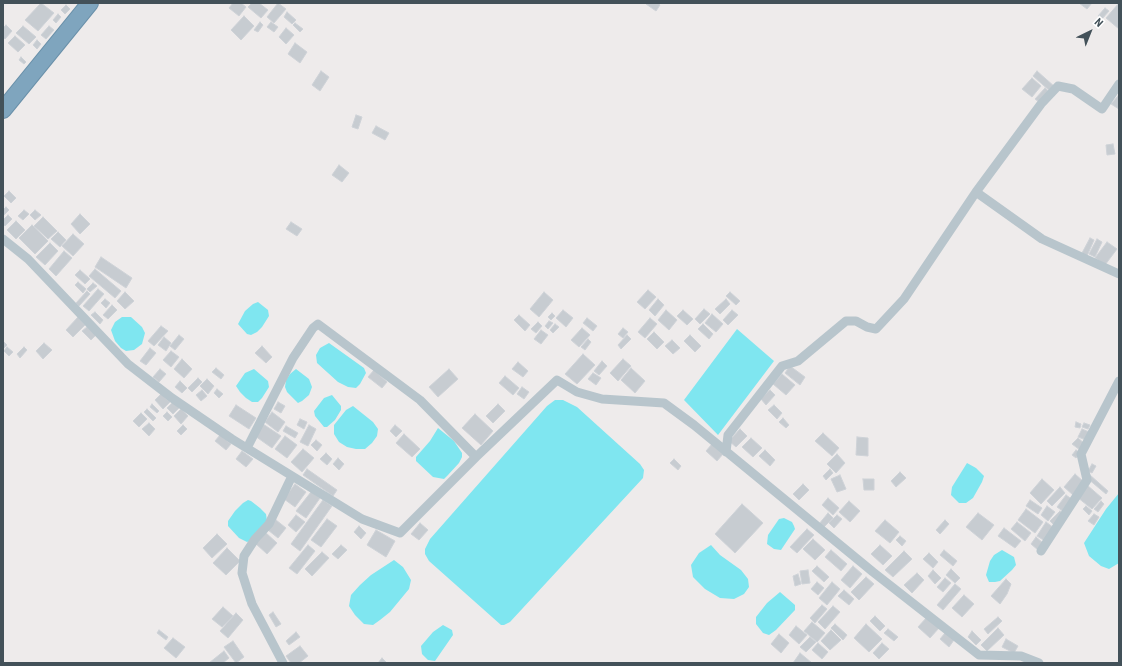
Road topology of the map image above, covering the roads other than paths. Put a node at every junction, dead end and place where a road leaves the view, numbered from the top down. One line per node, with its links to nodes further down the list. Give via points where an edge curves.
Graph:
1 (90, 3): 3 (highway)
2 (1119, 84): 4 (street, via 1102,109 1073,90 1058,86 1041,104)
3 (3, 110)
4 (976, 192): 6 (street, via 1042,239); 9 (street, via 904,299 876,329 856,321 846,321 798,361 782,366 728,434)
5 (3, 239): 8 (street, via 28,259 128,364 172,398)
6 (1119, 274)
7 (1119, 381): 12 (street, via 1081,454 1087,480)
8 (247, 448): 10 (street, via 293,358 318,324 420,400); 11 (street)
9 (726, 452): 10 (street, via 664,403 602,399 577,392 557,380); 14 (street, via 980,656 1021,656)
10 (476, 457): 11 (street, via 400,533 362,519)
11 (292, 476): 13 (street, via 269,524 244,556 242,573 252,604)
12 (1041, 551)
13 (283, 663)
14 (1039, 663)

